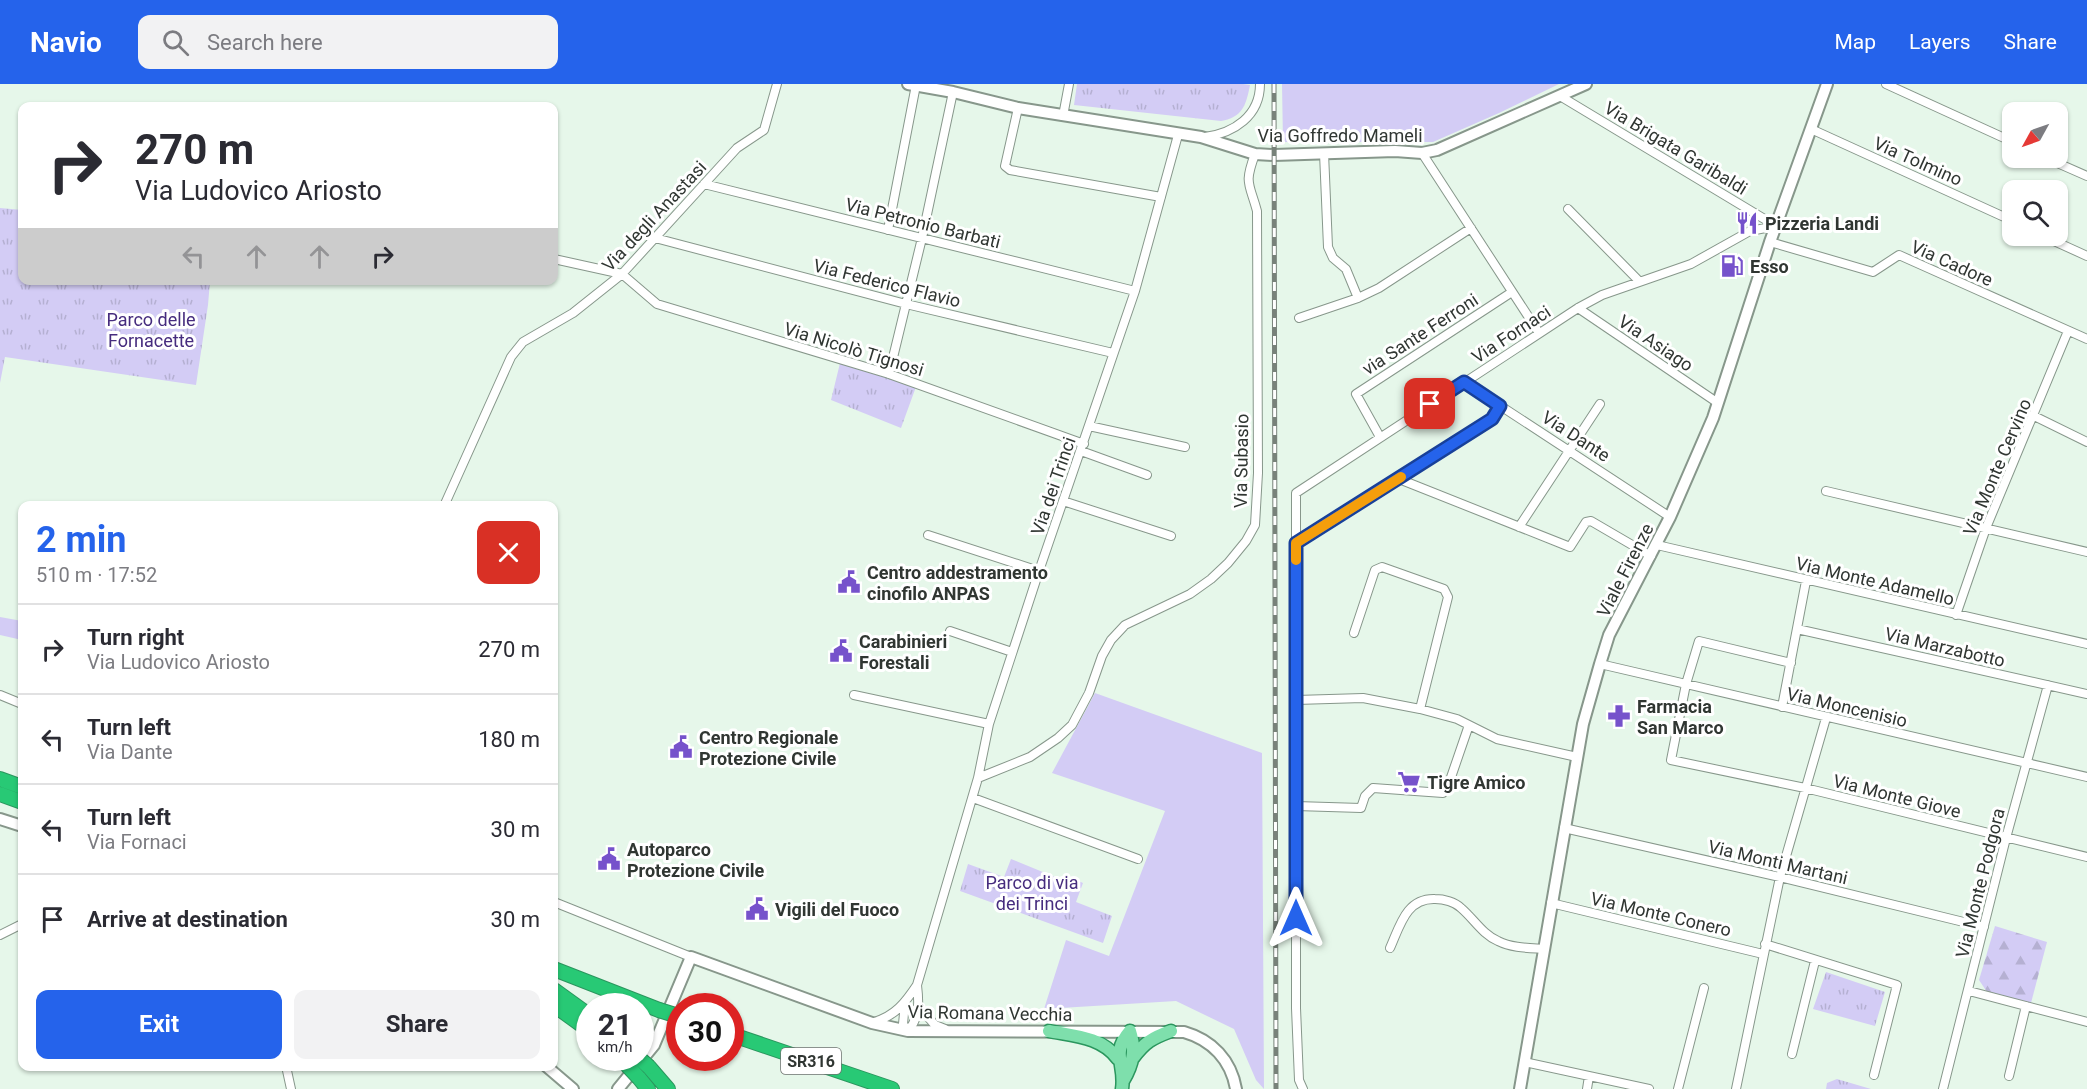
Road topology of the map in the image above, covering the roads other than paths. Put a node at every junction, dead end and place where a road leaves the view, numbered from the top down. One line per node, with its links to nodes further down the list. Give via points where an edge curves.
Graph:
1 (777, 84): 21 (street, Via degli Anastasi, via 764,130 737,148)
2 (1069, 84): 11 (street)
3 (1260, 84): 14 (street, via 1260,96 1245,121 1235,129)
4 (1586, 84): 9 (main road, Via Goffredo Mameli)
5 (1827, 84): 12 (main road, Viale Firenze)
6 (1886, 84): 15 (street)
7 (912, 85): 8 (main road, Via Goffredo Mameli); 27 (street)
8 (953, 92): 10 (main road, Via Goffredo Mameli); 29 (street)
9 (1560, 96): 17 (main road, Via Goffredo Mameli); 25 (street, Via Brigata Garibaldi)
10 (1018, 108): 11 (main road, Via Goffredo Mameli); 22 (street, via 1005,166 1010,171)
11 (1063, 116): 13 (main road, Via Goffredo Mameli)
12 (1811, 129): 24 (street, Via Tolmino); 25 (main road, Viale Firenze)
13 (1178, 135): 14 (main road, Via Goffredo Mameli); 22 (street, Via dei Trinci)
14 (1201, 137): 18 (main road, Via Goffredo Mameli)
15 (2002, 137)
16 (1324, 153): 17 (main road, Via Goffredo Mameli); 18 (main road, Via Goffredo Mameli); 38 (street, via 1328,247 1333,258 1346,268)
17 (1422, 153): 26 (street)
18 (1255, 154): 97 (street, Via Subasio, via 1248,174 1257,211 1255,525 1246,541 1211,579 1190,594 1125,625 1111,640 1072,725 1058,738 1030,757)
19 (2068, 168): 20 (street)
20 (2087, 176)
21 (704, 184): 27 (street, Via Petronio Barbati); 28 (street, Via degli Anastasi)
22 (1161, 197): 36 (street, Via dei Trinci)
23 (1568, 209): 35 (street)
24 (2002, 216)
25 (1776, 226): 30 (main road, Viale Firenze); 35 (street, Via Fornaci, via 1750,231 1691,264)
26 (1471, 228): 37 (street); 38 (street)
27 (888, 230): 29 (street, Via Petronio Barbati)
28 (655, 238): 34 (street, Via degli Anastasi); 39 (street, Via Federico Flavio)
29 (922, 238): 36 (street, Via Petronio Barbati); 39 (street)
30 (1770, 242): 42 (street, Via Cadore, via 1873,272 1899,255); 48 (main road, Viale Firenze)
31 (2065, 246): 32 (street)
32 (2087, 256)
33 (558, 260): 34 (street)
34 (622, 274): 46 (street, Via Nicolò Tignosi, via 657,304); 61 (street, Via degli Anastasi, via 573,313 523,342 511,357)
35 (1639, 281): 40 (street, Via Fornaci)
36 (1135, 291): 45 (street, Via dei Trinci)
37 (1512, 292): 43 (street); 53 (street, via Sante Ferroni, via 1356,394)
38 (1358, 298): 41 (street)
39 (906, 304): 45 (street, Via Federico Flavio); 46 (street)
40 (1578, 308): 43 (street, Via Fornaci); 48 (street, Via Asiago)
41 (1299, 318)
42 (2068, 331): 44 (street, Via Cadore); 51 (street, Via Monte Cervino)
43 (1539, 333): 47 (street, Via Fornaci)
44 (2087, 339)
45 (1113, 353): 52 (street, Via dei Trinci)
46 (889, 374): 55 (street, Via Nicolò Tignosi)
47 (1464, 382): 50 (street, Via Dante); 53 (street, Via Fornaci)
48 (1718, 403): 63 (main road, Viale Firenze)
49 (1600, 404): 57 (street)
50 (1500, 406): 57 (street, Via Dante); 59 (street, via 1492,419)
51 (2034, 416): 54 (street); 65 (street, Via Monte Cervino)
52 (1089, 426): 55 (street, Via dei Trinci); 56 (street)
53 (1380, 437): 68 (street, Via Fornaci, via 1296,493)
54 (2087, 441)
55 (1082, 447): 58 (street, Via Nicolò Tignosi); 62 (street, Via dei Trinci)
56 (1185, 447)
57 (1570, 450): 63 (street, Via Dante); 64 (street)
58 (1147, 475)
59 (1399, 478): 64 (street); 68 (street)
60 (1827, 491): 65 (street)
61 (446, 501)
62 (1064, 501): 67 (street); 72 (street, Via dei Trinci)
63 (1670, 517): 69 (main road, Viale Firenze)
64 (1520, 527): 71 (street, via 1570,547 1591,520)
65 (1986, 528): 70 (street); 74 (street, Via Monte Cervino)
66 (928, 535): 72 (street)
67 (1171, 536)
68 (1296, 543): 87 (street)
69 (1657, 545): 71 (main road, Viale Firenze); 73 (street, Via Monte Adamello)
70 (2087, 552)
71 (1651, 556): 81 (main road, Viale Firenze, via 1609,635)
72 (1039, 571): 79 (street, Via dei Trinci)
73 (1806, 581): 74 (street, Via Monte Adamello); 75 (street)
74 (1956, 615): 78 (street, Via Monte Adamello)
75 (1797, 629): 80 (street); 83 (street, Via Marzabotto)
76 (950, 631): 79 (street)
77 (1354, 633): 90 (street, via 1375,570 1382,567 1444,589 1448,597)
78 (2087, 644)
79 (1012, 652): 92 (street, Via dei Trinci)
80 (1791, 663): 82 (street, via 1699,641); 89 (street)
81 (1600, 664): 82 (street, Via Moncenisio); 94 (main road, Viale Firenze)
82 (1686, 684): 89 (street, Via Moncenisio); 100 (street, Via Monte Giove, via 1671,760)
83 (2048, 685): 84 (street, Via Marzabotto); 95 (street, Via Monte Podgora)
84 (2087, 694)
85 (0, 695): 88 (street)
86 (854, 695): 92 (street)
87 (1296, 700): 90 (street, via 1363,698); 104 (street)
88 (18, 702)
89 (1782, 707): 91 (street, Via Moncenisio)
90 (1420, 709): 93 (street)
91 (1826, 718): 95 (street, Via Moncenisio); 100 (street, Via Monte Giove)
92 (989, 724): 97 (street, Via dei Trinci)
93 (1469, 725): 94 (street, via 1497,740); 104 (street, via 1443,794 1373,788 1361,808)
94 (1577, 757): 107 (main road, Viale Firenze)
95 (2026, 764): 96 (street, Via Moncenisio); 108 (street, Via Monte Podgora)
96 (2087, 777)
97 (978, 778): 102 (street, Via dei Trinci)
98 (0, 779): 99 (highway)
99 (18, 786)
100 (1805, 788): 108 (street, Via Monte Giove); 111 (street, Via Monte Giove)
101 (0, 794): 103 (highway)
102 (973, 798): 110 (street); 124 (street, Via dei Trinci)
103 (18, 801)
104 (1296, 806): 162 (street, via 1296,1008 1299,1080)
105 (0, 819): 106 (main road)
106 (18, 825)
107 (1564, 828): 111 (street, Via Monti Martani); 112 (main road, Viale Firenze)
108 (2006, 838): 109 (street, Via Monte Giove); 115 (street, Via Monte Podgora)
109 (2087, 857)
110 (1138, 859)
111 (1780, 877): 115 (street, Via Monti Martani); 117 (street, Via Monte Giove)
112 (1551, 903): 119 (main road, Viale Firenze); 120 (street, Via Monte Conero)
113 (558, 904): 121 (street, Via Romana Vecchia)
114 (18, 926): 116 (street)
115 (1984, 927): 126 (street, Via Monte Podgora)
116 (0, 935)
117 (1765, 944): 120 (street, Via Monte Giove); 122 (street)
118 (1390, 948): 119 (street, via 1408,909 1416,902 1440,899 1460,906 1480,929 1499,942)
119 (1543, 949): 146 (main road, Viale Firenze)
120 (1763, 954): 167 (street, Via Monte Giove)
121 (690, 957): 136 (main road, Via Romana Vecchia); 158 (main road, via 654,1045)
122 (1815, 961): 143 (street); 151 (street, via 1897,985)
123 (558, 971): 133 (highway, bridge)
124 (917, 985): 128 (street, Via dei Trinci); 130 (street, Via dei Trinci)
125 (1704, 988): 166 (street)
126 (1969, 991): 131 (street); 168 (street, Via Monte Podgora)
127 (558, 993): 129 (highway)
128 (905, 1003): 136 (street, Via dei Trinci, via 886,1019); 137 (street, via 903,1024)
129 (576, 1006)
130 (919, 1006): 137 (street); 141 (street, via 935,1025)
131 (2026, 1006): 135 (street); 153 (street)
132 (558, 1008): 134 (highway)
133 (666, 1012)
134 (576, 1021)
135 (2087, 1022)
136 (872, 1023): 137 (main road, Via Romana Vecchia)
137 (908, 1030): 141 (main road, Via Romana Vecchia)
138 (1049, 1031): 139 (main road, Via Romana Vecchia); 141 (main road, Via Romana Vecchia); 144 (main road, via 1100,1043)
139 (1130, 1031): 140 (main road, Via Romana Vecchia); 144 (main road, via 1118,1050); 145 (main road)
140 (1171, 1031): 145 (main road, via 1152,1038); 161 (main road, Via Romana Vecchia, via 1195,1035 1215,1048 1229,1067)
141 (952, 1032)
142 (744, 1039): 160 (highway, SR316)
143 (1792, 1054)
144 (1119, 1059): 155 (main road)
145 (1133, 1059): 155 (main road)
146 (1524, 1062): 152 (street); 163 (main road, Viale Firenze)
147 (287, 1071): 156 (street)
148 (552, 1071): 157 (main road)
149 (632, 1071): 154 (highway, bridge)
150 (652, 1071): 159 (highway)
151 (1874, 1075)
152 (1589, 1076): 164 (street); 165 (street)
153 (2009, 1076)
154 (644, 1084)
155 (1122, 1085)
156 (291, 1089)
157 (573, 1089)
158 (618, 1089)
159 (668, 1089)
160 (892, 1089)
161 (1236, 1089)
162 (1303, 1089)
163 (1520, 1089)
164 (1587, 1089)
165 (1649, 1089)
166 (1678, 1089)
167 (1736, 1089)
168 (1943, 1089)

